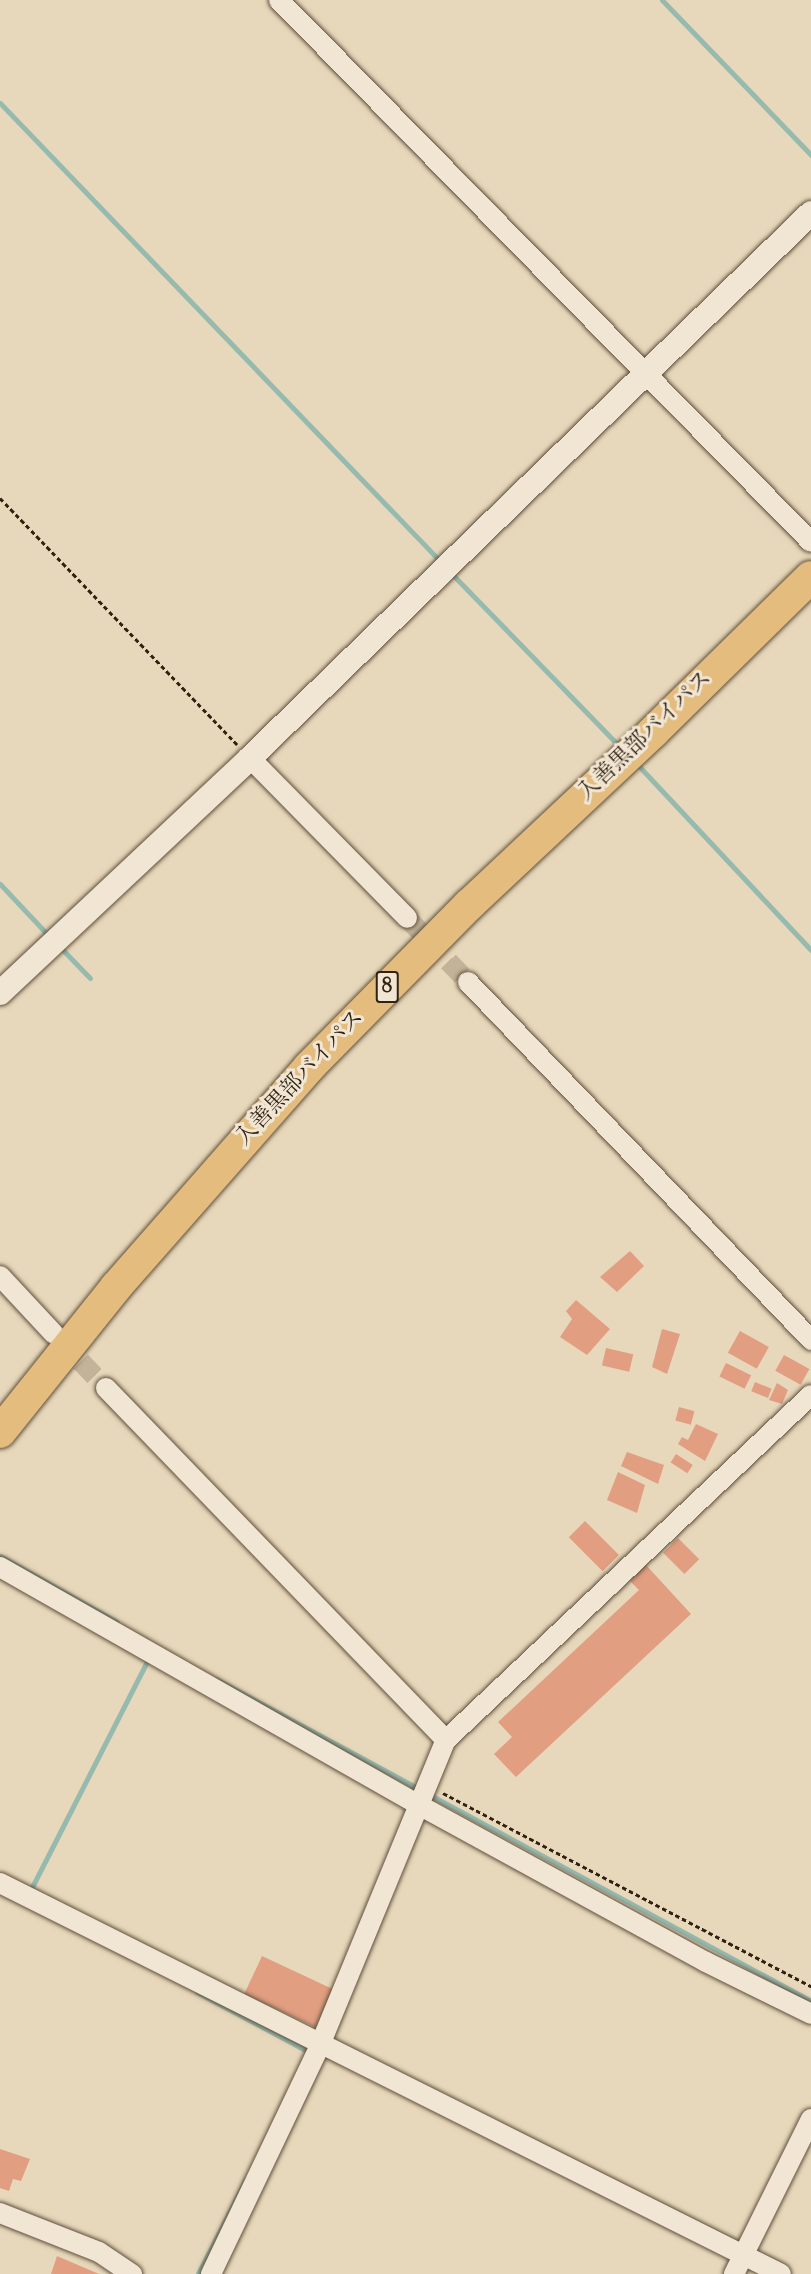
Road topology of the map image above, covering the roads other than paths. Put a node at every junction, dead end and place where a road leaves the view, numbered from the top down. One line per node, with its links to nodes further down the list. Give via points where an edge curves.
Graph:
1 (279, 0): 3 (street)
2 (811, 213): 3 (street)
3 (642, 373): 4 (street); 6 (street)
4 (811, 542)
5 (811, 577): 15 (highway, 入善黒部バイパス / 8, via 469,905 309,1067 116,1287)
6 (250, 758): 7 (street); 9 (street)
7 (407, 918)
8 (468, 982): 12 (street)
9 (0, 993)
10 (0, 1276): 11 (street)
11 (54, 1334)
12 (811, 1340)
13 (106, 1388): 17 (street)
14 (811, 1395): 17 (street)
15 (0, 1432)
16 (0, 1567): 18 (street)
17 (446, 1740): 18 (street)
18 (419, 1805): 20 (street, via 705,1962); 21 (street)
19 (0, 1883): 21 (street)
20 (811, 2014)
21 (320, 2045): 24 (street); 26 (street)
22 (811, 2119): 24 (street)
23 (0, 2213): 25 (street, via 99,2253)
24 (743, 2255): 27 (street); 28 (street)
25 (132, 2274)
26 (211, 2274)
27 (734, 2274)
28 (781, 2274)

